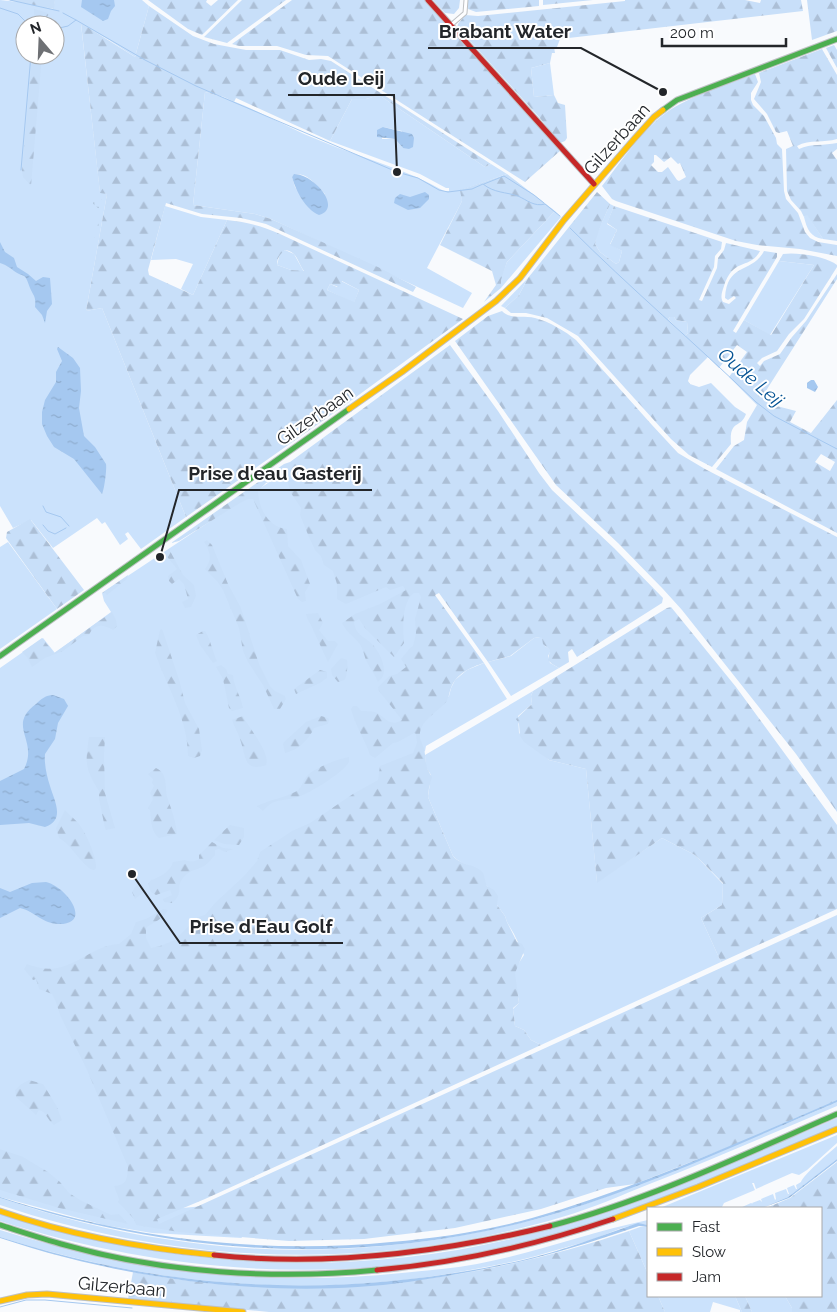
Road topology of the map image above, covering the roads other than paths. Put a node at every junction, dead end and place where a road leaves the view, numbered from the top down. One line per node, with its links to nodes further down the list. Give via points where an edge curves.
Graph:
1 (428, 0): 3 (main road)
2 (466, 0): 3 (street, via 465,13)
3 (450, 25): 5 (main road)
4 (837, 39): 5 (main road, Gilzerbaan, via 666,106)
5 (594, 184): 6 (main road, Gilzerbaan, via 566,215 520,278 497,302 467,321 451,338)
6 (0, 656)
7 (837, 1114): 11 (main road, via 674,1183 599,1210 517,1234 426,1251 335,1259 229,1258 102,1239)
8 (837, 1129): 9 (main road)
9 (649, 1207)
10 (647, 1208): 12 (main road, via 564,1236 493,1253 436,1264 336,1274 229,1272 170,1265 100,1253)
11 (0, 1211)
12 (0, 1224)
13 (0, 1301): 14 (main road, Gilzerbaan, via 47,1294)
14 (243, 1312)

